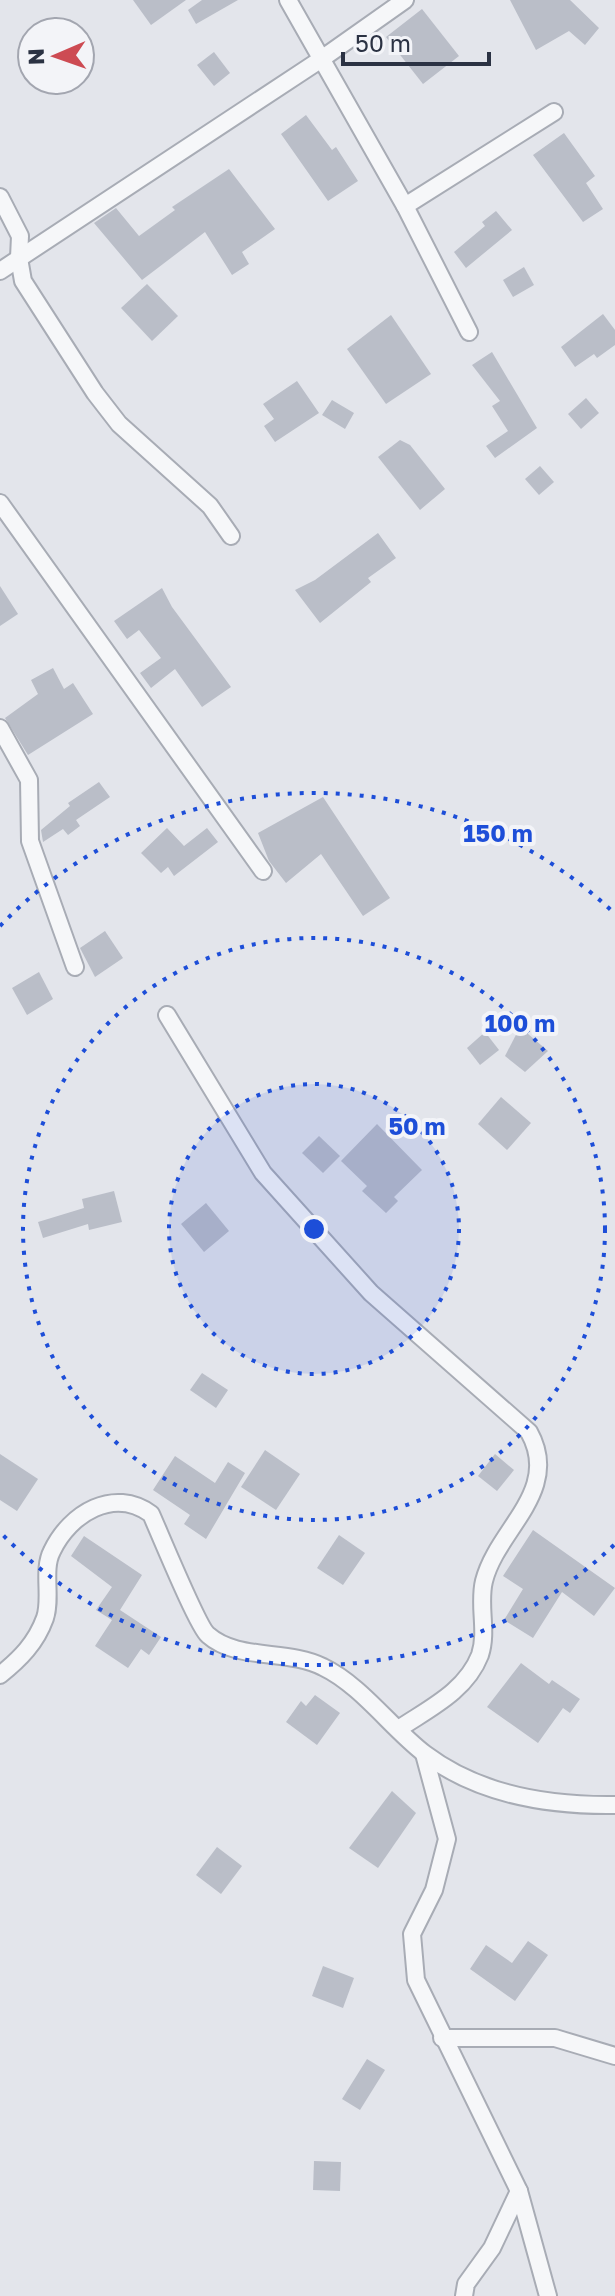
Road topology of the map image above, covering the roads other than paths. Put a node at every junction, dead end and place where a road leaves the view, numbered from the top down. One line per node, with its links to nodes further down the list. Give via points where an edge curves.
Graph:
1 (288, 0): 3 (street)
2 (405, 0): 3 (street)
3 (320, 60): 6 (street); 7 (street)
4 (554, 112): 6 (street)
5 (0, 197): 7 (street, via 20,236)
6 (405, 206): 9 (street)
7 (19, 258): 8 (street); 11 (street, via 23,281 95,393 119,424 195,491)
8 (0, 271)
9 (469, 332)
10 (0, 503): 13 (street)
11 (231, 536)
12 (0, 728): 14 (street, via 29,780 30,841)
13 (263, 871)
14 (75, 967)
15 (167, 1015): 17 (street, via 263,1173 371,1293 529,1432 541,1459 527,1509 491,1555 483,1586 480,1654 458,1690)
16 (0, 1675): 17 (street, via 25,1656 46,1617 50,1552 78,1514 111,1502 137,1504 151,1514 205,1634 227,1648 286,1654 325,1667)
17 (400, 1728): 18 (street)
18 (424, 1754): 19 (street, via 486,1789 576,1805); 20 (street, via 447,1839 434,1890 412,1934 416,1980)
19 (615, 1805)
20 (442, 2038): 21 (street, via 555,2038); 22 (street)
21 (615, 2056)
22 (519, 2191): 23 (street); 24 (street)
23 (464, 2296)
24 (548, 2296)

